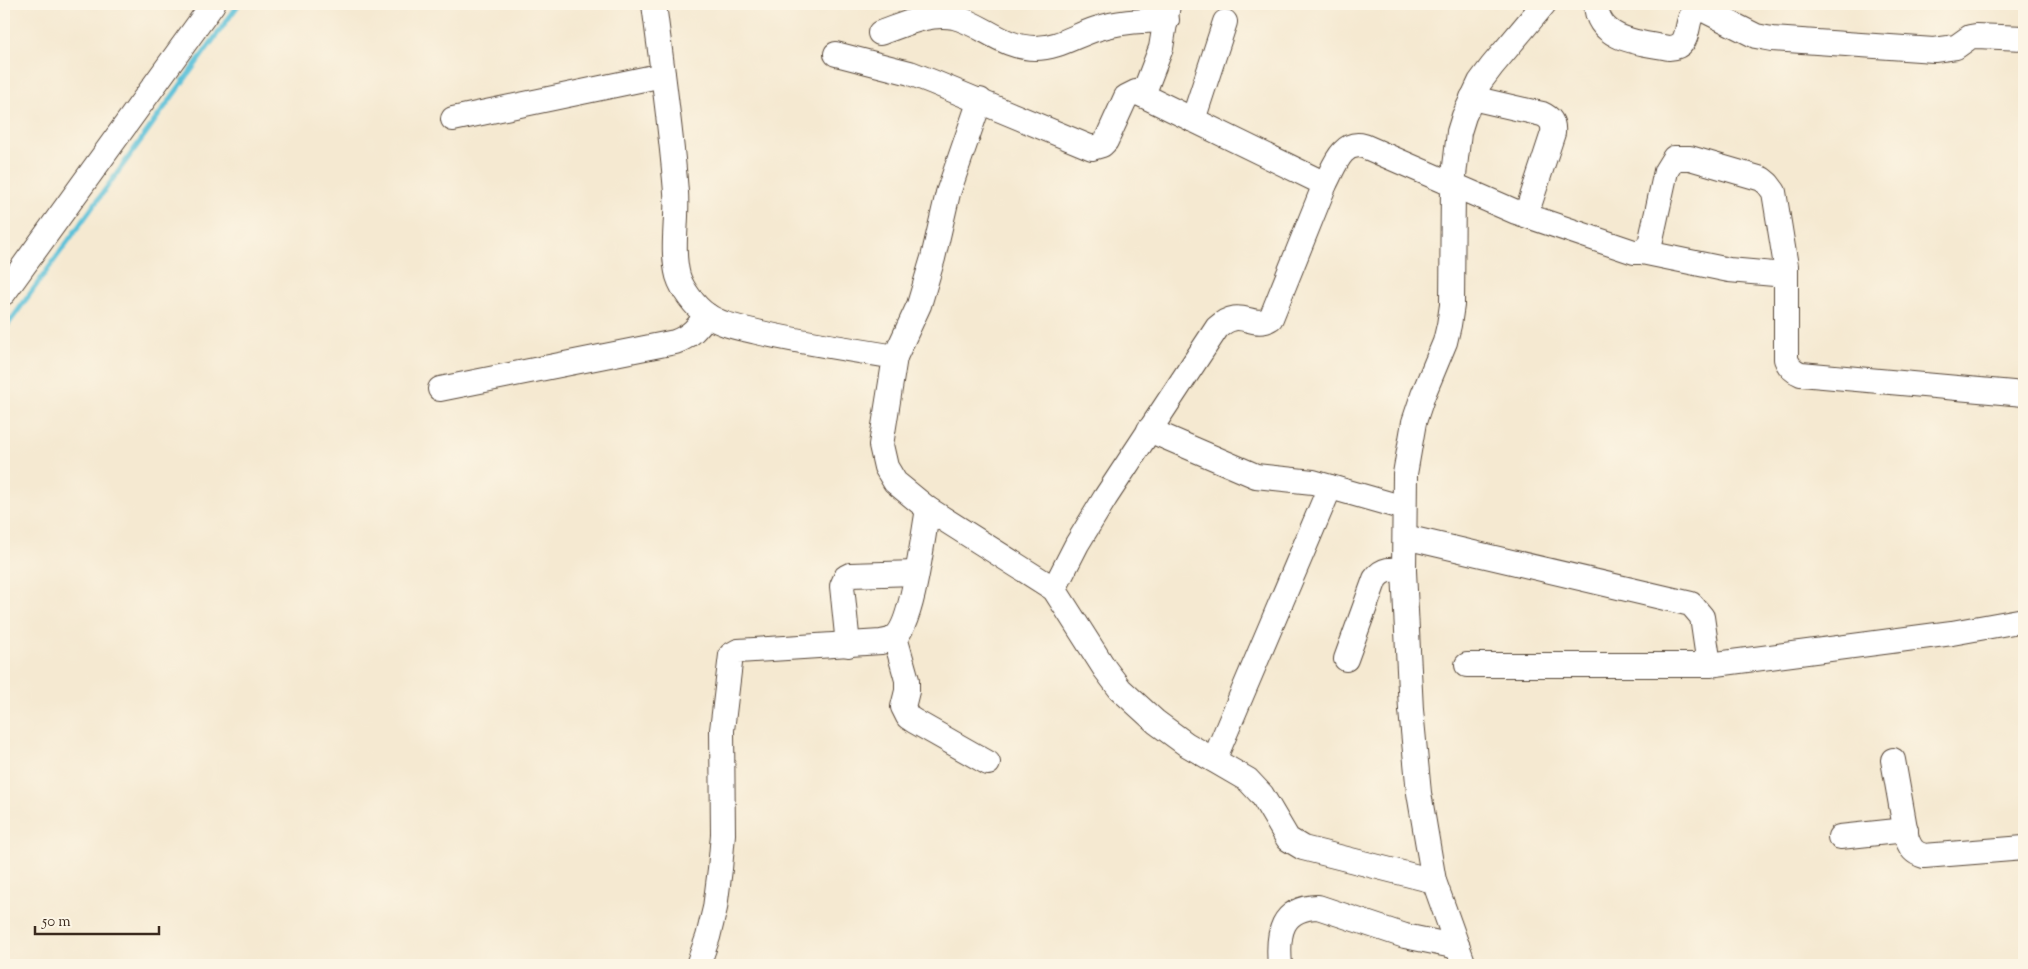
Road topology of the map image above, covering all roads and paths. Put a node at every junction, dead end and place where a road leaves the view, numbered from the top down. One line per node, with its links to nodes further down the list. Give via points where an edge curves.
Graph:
1 (213, 4): 21 (street)
2 (654, 4): 10 (street)
3 (1544, 4): 12 (street, via 1492,66)
4 (1596, 4): 8 (street, via 1599,16 1617,36 1669,48 1683,43 1689,19 1700,10 1772,40 1934,50 1956,47 1976,36)
5 (1168, 12): 7 (street, via 1111,24 1052,47 1017,46 953,17 935,16); 11 (street, via 1161,48)
6 (1225, 22): 15 (street)
7 (880, 33)
8 (2024, 38)
9 (836, 54): 13 (street, via 910,73)
10 (663, 75): 14 (street); 22 (street, via 676,195 675,259 678,276)
11 (1143, 95): 13 (street, via 1136,92 1126,97 1106,141 1092,148); 15 (street)
12 (1472, 98): 17 (street, via 1459,132); 18 (street, via 1542,114 1551,121 1553,133)
13 (980, 100): 23 (street, via 948,193 919,305)
14 (453, 119)
15 (1193, 120): 16 (street)
16 (1325, 184): 17 (street, via 1343,151 1358,144); 26 (street, via 1271,318 1262,322 1237,317 1217,328)
17 (1453, 184): 18 (street); 28 (street, via 1452,305 1445,342 1414,422)
18 (1526, 215): 19 (street)
19 (1642, 252): 20 (street, via 1729,270); 20 (street, via 1652,239 1670,163 1674,158 1690,158 1762,179 1768,184 1776,202)
20 (1786, 275): 25 (street, via 1786,359 1795,372)
21 (4, 293)
22 (707, 315): 23 (street, via 728,325 793,340); 24 (street, via 693,333 676,342)
23 (895, 357): 29 (street, via 882,430 882,454 895,482)
24 (440, 389)
25 (2024, 394)
26 (1149, 430): 27 (street, via 1256,476 1302,480); 33 (street, via 1077,544)
27 (1330, 487): 28 (street); 40 (street)
28 (1404, 508): 30 (street)
29 (928, 509): 32 (street); 33 (street)
30 (1405, 537): 31 (street); 39 (street, via 1691,604 1702,617)
31 (1404, 571): 37 (street, via 1389,569 1375,579); 46 (street, via 1417,776)
32 (916, 573): 35 (street, via 911,609); 36 (street, via 846,577 842,586)
33 (1054, 589): 40 (street, via 1120,689 1162,726)
34 (2024, 620): 39 (street, via 1952,633)
35 (895, 637): 36 (street, via 881,642); 42 (street, via 907,680 904,712 914,721)
36 (848, 645): 48 (street, via 738,651 731,655 722,730 720,869 715,908)
37 (1346, 659)
38 (1467, 665): 39 (street)
39 (1709, 665)
40 (1214, 760): 46 (street, via 1255,785 1282,831 1294,844)
41 (1893, 760): 43 (street)
42 (988, 763)
43 (1906, 830): 44 (street); 45 (street, via 1910,848 1924,856)
44 (1840, 837)
45 (2024, 848)
46 (1434, 881): 47 (street)
47 (1461, 956): 49 (street, via 1318,907 1306,907 1296,910 1286,919 1280,935)
48 (698, 965)
49 (1280, 965)

